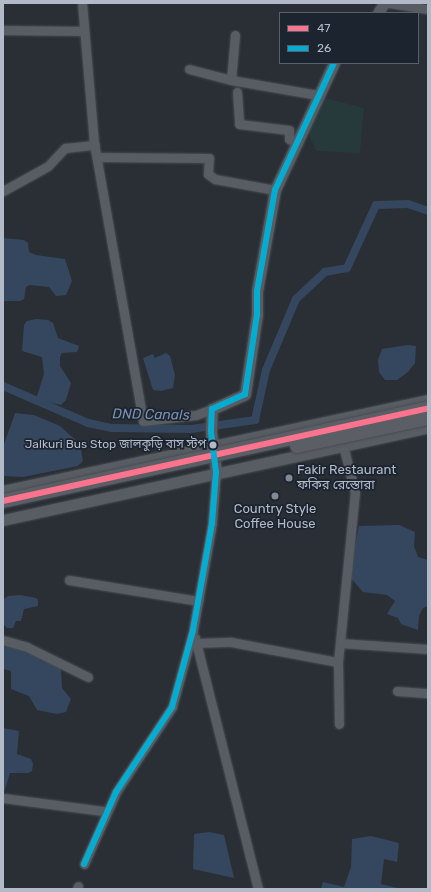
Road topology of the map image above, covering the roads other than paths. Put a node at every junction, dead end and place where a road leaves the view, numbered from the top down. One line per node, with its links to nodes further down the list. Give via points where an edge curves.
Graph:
1 (82, 3): 7 (street)
2 (384, 3): 5 (street)
3 (389, 3): 4 (street)
4 (428, 9)
5 (379, 12)
6 (3, 30): 7 (street)
7 (83, 31): 15 (street)
8 (235, 35): 11 (street)
9 (334, 64): 13 (street)
10 (189, 68): 11 (street)
11 (231, 80): 13 (street)
12 (237, 92): 14 (street, via 239,124 289,130 289,139)
13 (318, 95): 14 (street)
14 (298, 143): 17 (street)
15 (95, 145): 16 (street); 18 (street, via 65,148 48,166)
16 (97, 157): 17 (street, via 210,158 208,174 215,179); 21 (street, via 143,422)
17 (275, 190): 21 (street, via 257,291 257,315 245,394)
18 (3, 191)
19 (428, 400): 25 (street)
20 (428, 408): 28 (main road, bridge)
21 (212, 413): 25 (street)
22 (428, 418): 29 (main road, bridge)
23 (428, 427): 24 (street)
24 (343, 445): 26 (street); 36 (street, via 355,493)
25 (212, 446): 26 (street); 27 (street)
26 (216, 472): 30 (street); 32 (street, via 212,523)
27 (3, 491)
28 (3, 501)
29 (3, 509)
30 (3, 520)
31 (69, 580): 32 (street)
32 (198, 601): 33 (street)
33 (193, 630): 35 (street); 45 (street, via 172,707 116,792)
34 (3, 640): 39 (street, via 28,647)
35 (197, 643): 38 (street, via 231,642); 46 (street)
36 (340, 643): 37 (street); 38 (street)
37 (428, 649)
38 (338, 662): 42 (street)
39 (88, 677)
40 (397, 691): 41 (street)
41 (428, 693)
42 (339, 724)
43 (3, 798): 44 (street)
44 (103, 811)
45 (84, 864)
46 (258, 889)

